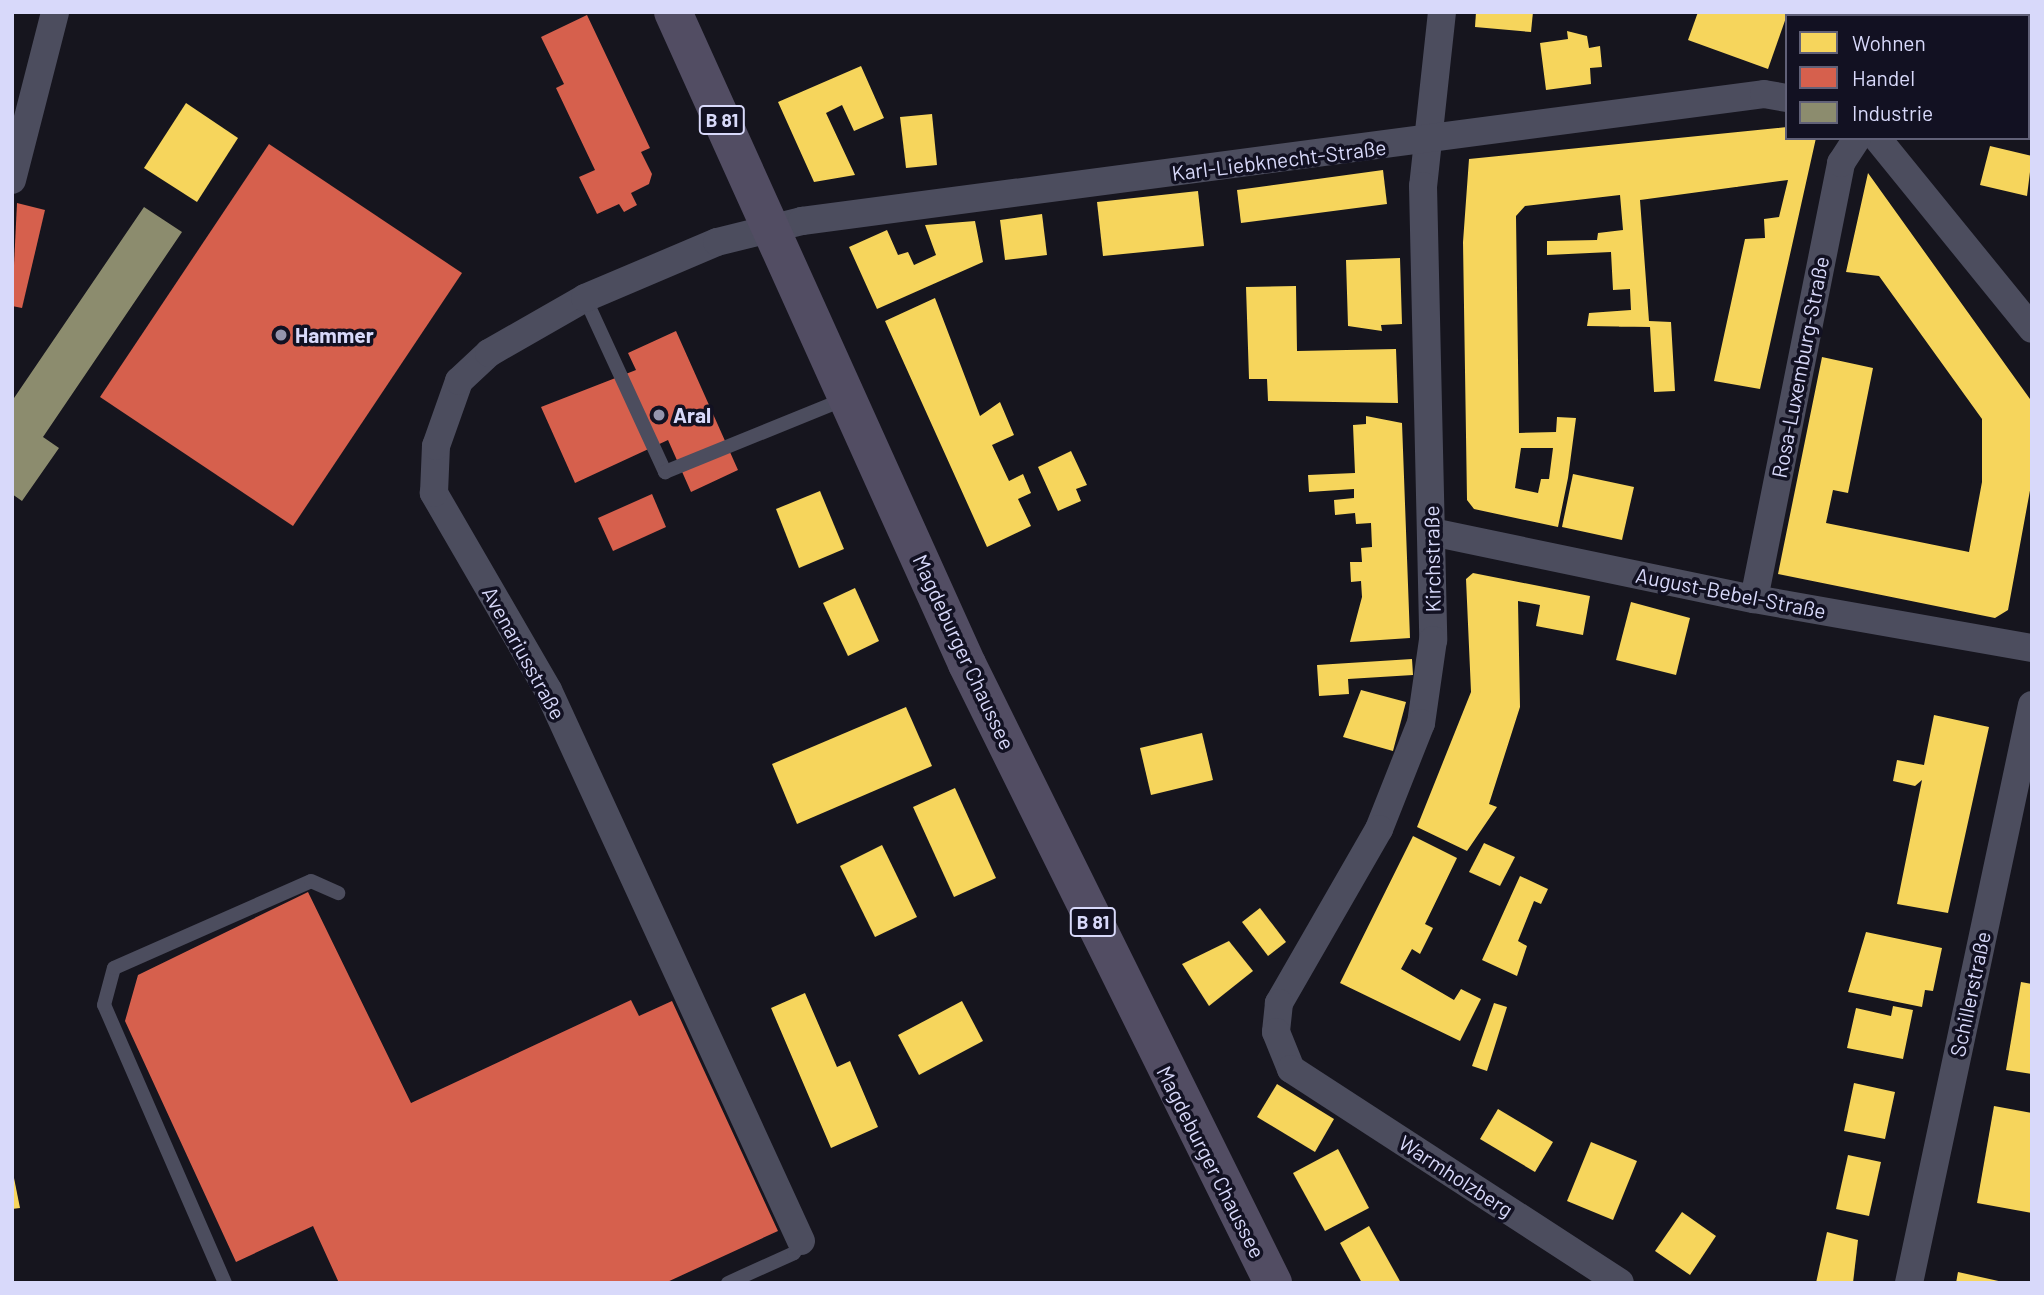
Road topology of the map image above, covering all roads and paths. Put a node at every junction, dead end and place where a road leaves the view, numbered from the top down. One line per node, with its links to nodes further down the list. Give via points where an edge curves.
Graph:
1 (55, 12): 8 (street)
2 (673, 12): 9 (main road, Magdeburger Chaussee / B 81)
3 (1443, 12): 5 (street, Kirchstraße)
4 (1785, 98): 5 (street, Karl-Liebknecht-Straße, via 1764,94)
5 (1429, 139): 9 (street, Karl-Liebknecht-Straße, via 886,207); 13 (street, Kirchstraße, via 1423,332)
6 (1856, 140): 14 (street, Rosa-Luxemburg-Straße, via 1840,163)
7 (1879, 140): 11 (street)
8 (12, 180)
9 (771, 228): 10 (street, Avenariusstraße, via 717,242); 12 (main road, Magdeburger Chaussee / B 81)
10 (584, 298): 12 (lane, via 665,472); 19 (street, Avenariusstraße, via 489,353 459,381 436,446 434,494 548,690)
11 (2032, 328)
12 (849, 397): 22 (main road, Magdeburger Chaussee / B 81, via 967,664)
13 (1432, 532): 14 (street, August-Bebel-Straße); 18 (street, Kirchstraße, via 1433,640 1421,723 1379,829 1279,1003 1276,1032)
14 (1754, 599): 15 (street, August-Bebel-Straße)
15 (2032, 648)
16 (2032, 705): 24 (street, Schillerstraße)
17 (338, 893): 20 (lane, via 311,881 114,968 104,1005)
18 (1291, 1069): 23 (street, Warmholzberg)
19 (801, 1241): 21 (lane, via 794,1253)
20 (225, 1283)
21 (727, 1283)
22 (1273, 1283)
23 (1620, 1283)
24 (1909, 1283)

